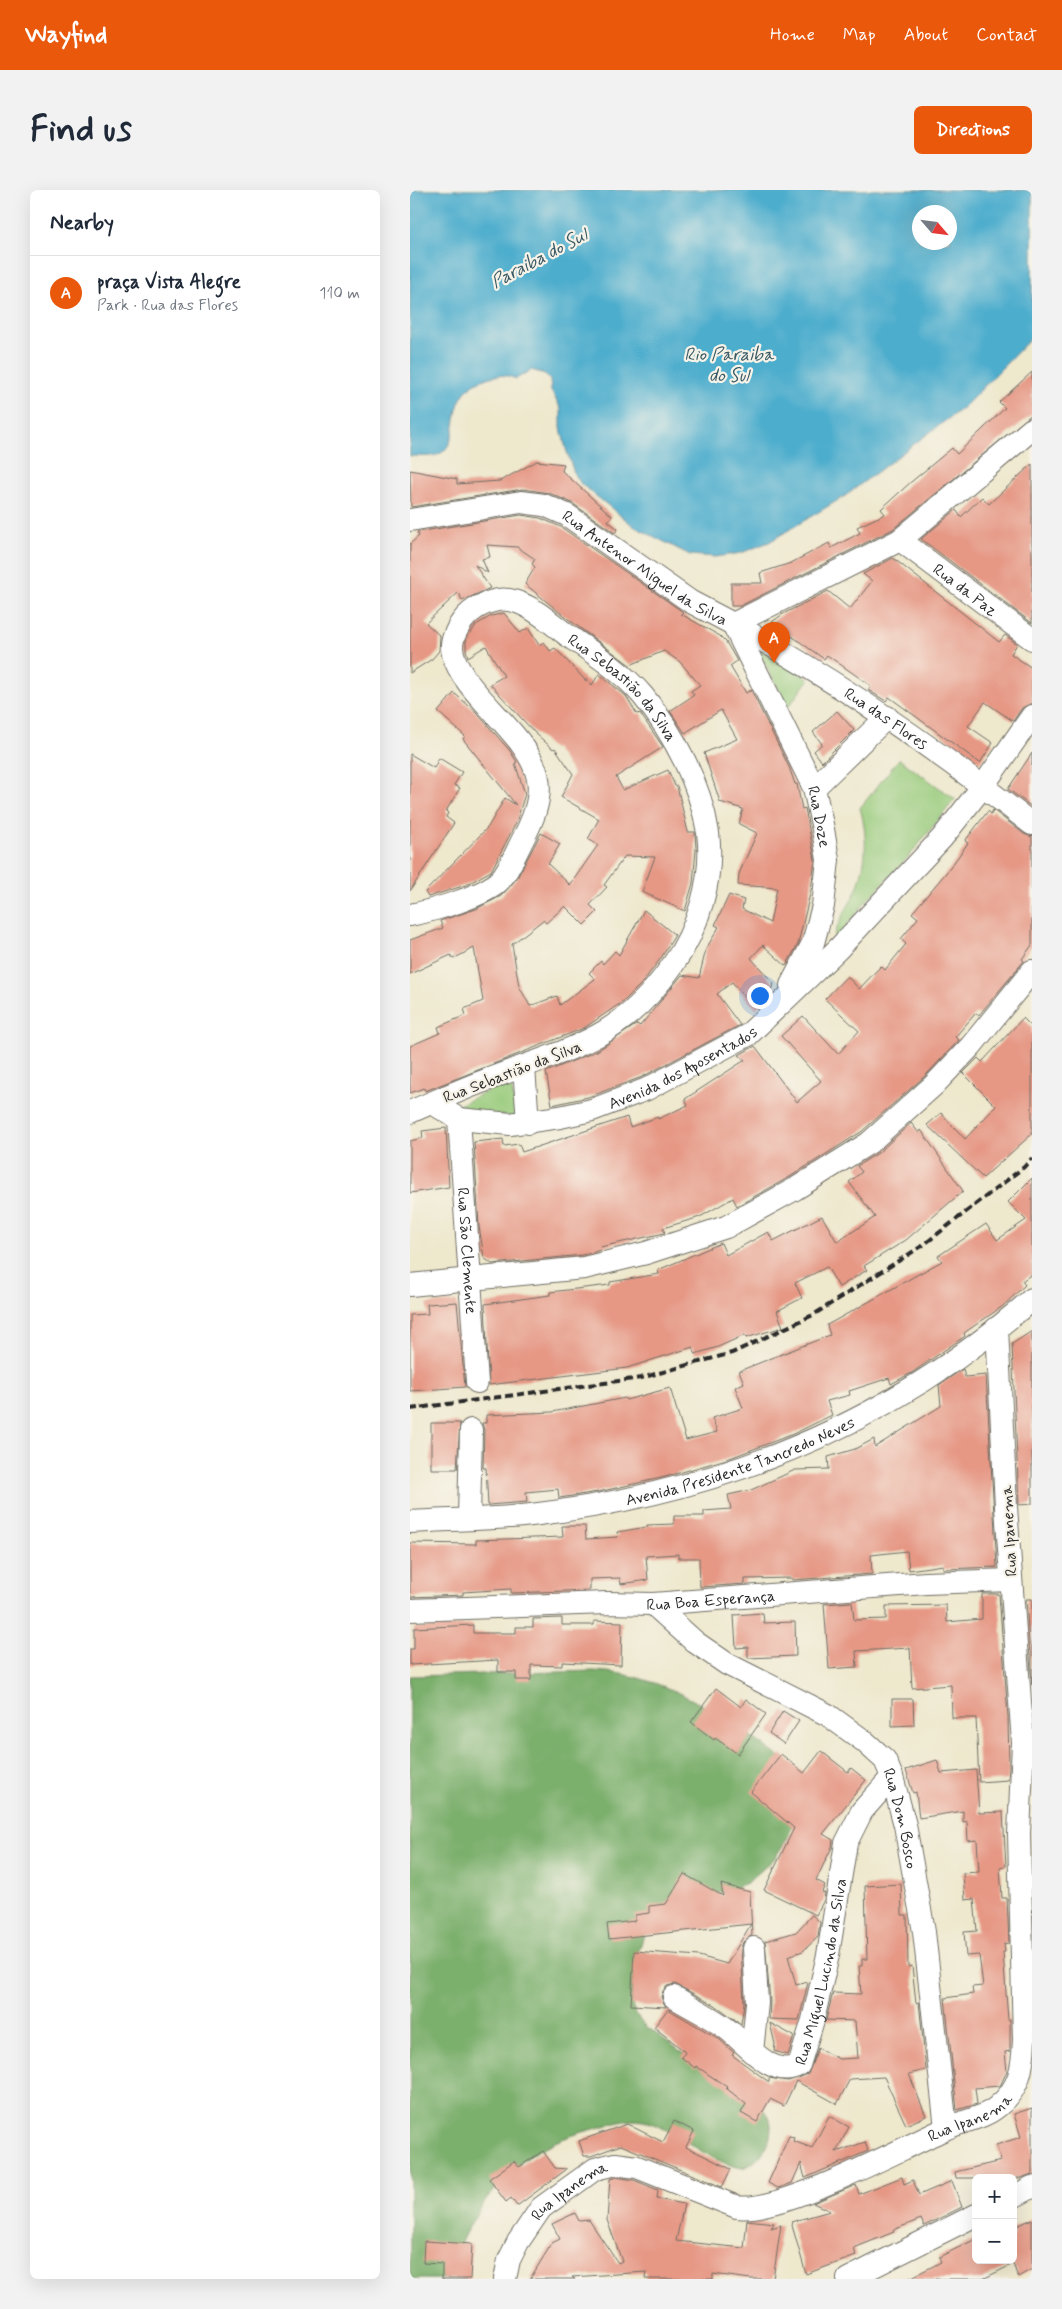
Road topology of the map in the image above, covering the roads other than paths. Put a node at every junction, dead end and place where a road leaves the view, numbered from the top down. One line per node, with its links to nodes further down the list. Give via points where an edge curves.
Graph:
1 (1032, 429): 3 (street, Rua Antenor Miguel da Silva)
2 (410, 520): 4 (street, Rua Antenor Miguel da Silva, via 512,503 544,504 567,515 691,602)
3 (900, 540): 4 (street, Rua Antenor Miguel da Silva); 5 (street, Rua da Paz)
4 (733, 624): 7 (street, Rua das Flores); 9 (street, Rua Doze)
5 (1032, 639)
6 (1032, 716): 8 (street, Avenida dos Aposentados)
7 (887, 717): 8 (street, Rua das Flores); 9 (street)
8 (983, 786): 10 (street, Rua das Flores); 13 (street, Avenida dos Aposentados, via 908,876)
9 (814, 788): 13 (street, Rua Doze, via 828,860 823,906 806,959)
10 (1032, 824)
11 (410, 915): 14 (street, Rua Sebastião da Silva, via 440,909 474,895 502,878 525,836 538,803 539,780 529,755 462,673 452,652 453,636 465,617 484,604 512,600 600,658 644,696 681,756 698,797 708,834 704,896 673,965 642,1002 608,1031)
12 (1032, 971): 19 (street, via 971,1046 934,1085 869,1143 764,1207 726,1227 646,1253 592,1266)
13 (770, 1015): 18 (street, Avenida dos Aposentados, via 730,1047 647,1089 592,1110)
14 (524, 1067): 15 (street, Rua Sebastião da Silva, via 489,1078); 18 (street)
15 (432, 1103): 16 (street); 17 (street, Avenida dos Aposentados)
16 (410, 1112)
17 (459, 1119): 18 (street, Avenida dos Aposentados); 19 (street, Rua São Clemente)
18 (528, 1123)
19 (471, 1278): 20 (street); 23 (street, Rua São Clemente)
20 (410, 1285)
21 (1032, 1299): 22 (street, Avenida Presidente Tancredo Neves)
22 (997, 1328): 25 (street, Avenida Presidente Tancredo Neves, via 929,1375 836,1430 733,1472 662,1493 600,1505 528,1516); 27 (street, Rua Ipanema)
23 (477, 1382)
24 (471, 1430): 25 (street)
25 (469, 1518): 26 (street, Avenida Presidente Tancredo Neves)
26 (410, 1522)
27 (1011, 1580): 28 (street, Rua Boa Esperança, via 926,1583); 30 (street, Rua Ipanema)
28 (653, 1604): 29 (street, Rua Boa Esperança); 31 (street, Rua Dom Bosco, via 695,1642 728,1664 800,1699 845,1727 885,1760)
29 (410, 1610)
30 (1028, 1744): 35 (street, Rua Ipanema, via 1019,1834 1024,2040 1021,2075 996,2108)
31 (892, 1777): 34 (street, Rua Miguel Lucindo da Silva, via 862,1812 846,1843 828,1955 802,2060 796,2067 780,2067); 35 (street, Rua Dom Bosco, via 905,1825 924,1932)
32 (754, 1948): 34 (street, via 757,2003)
33 (674, 1998): 34 (street, Rua Miguel Lucindo da Silva, via 728,2030)
34 (752, 2052)
35 (946, 2128): 39 (street, Rua Ipanema, via 817,2187 750,2208 736,2207 637,2167 615,2164 595,2169 542,2208 518,2242 509,2260)
36 (1032, 2187): 37 (street)
37 (1017, 2195)
38 (972, 2217): 40 (street)
39 (505, 2279)
40 (848, 2279)

